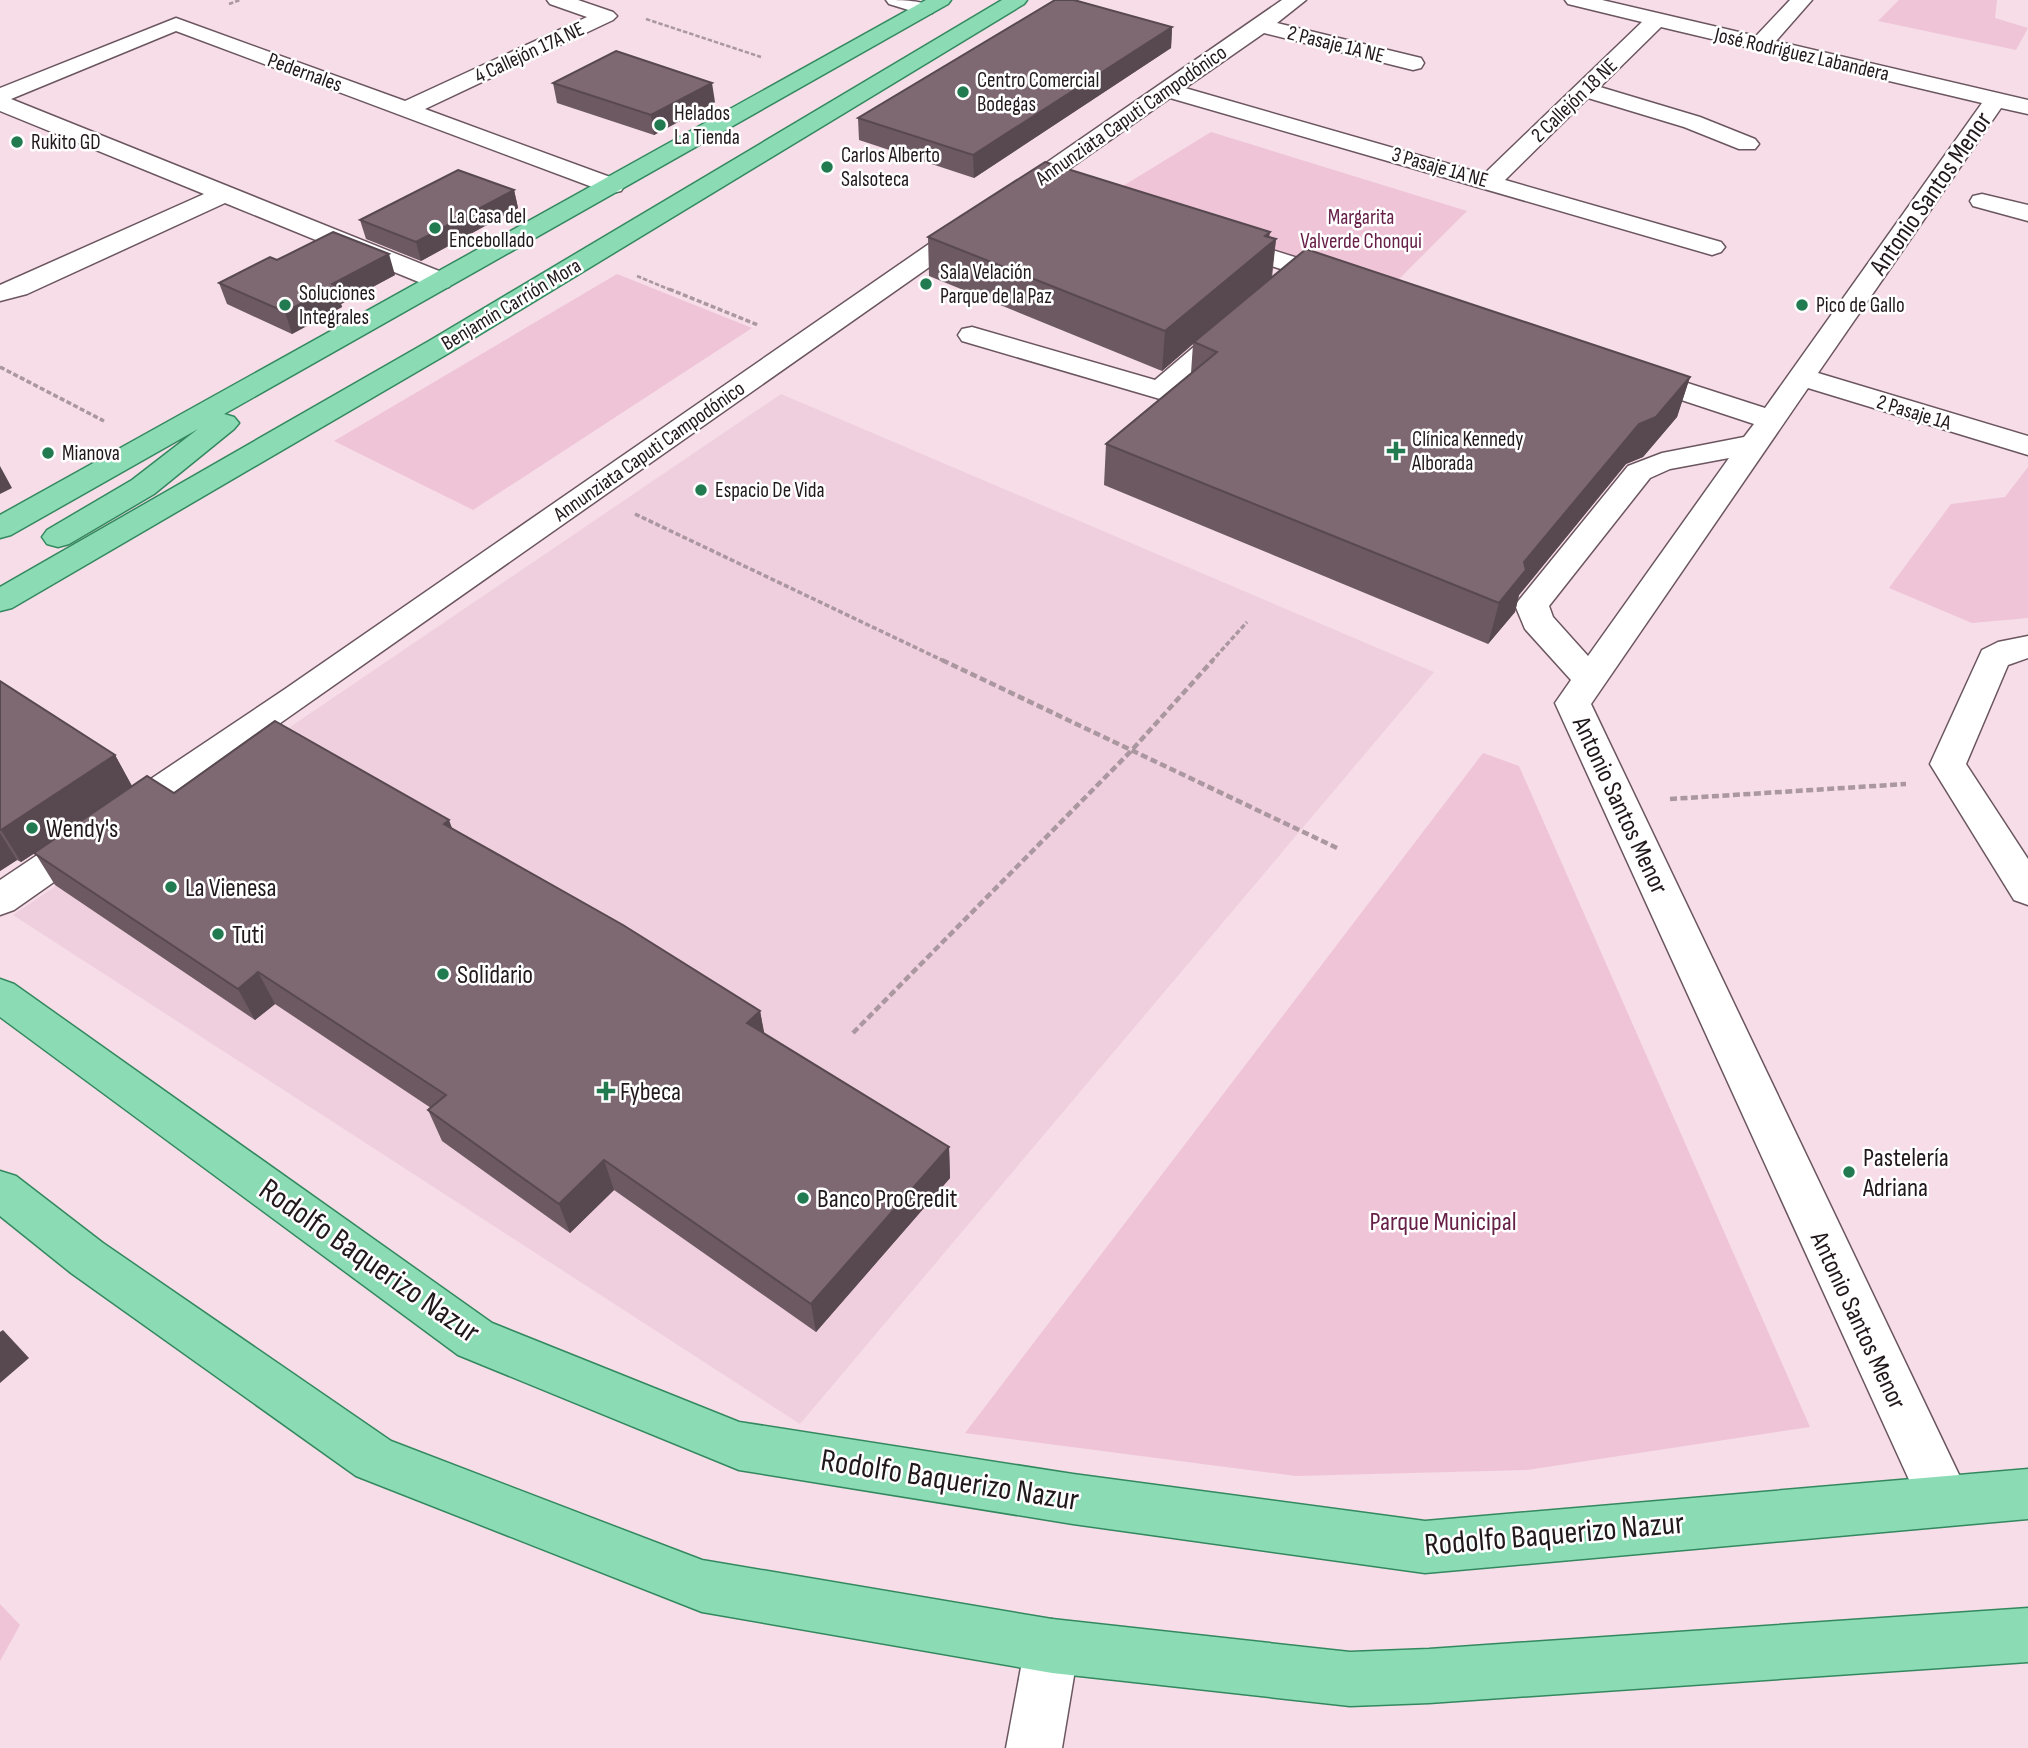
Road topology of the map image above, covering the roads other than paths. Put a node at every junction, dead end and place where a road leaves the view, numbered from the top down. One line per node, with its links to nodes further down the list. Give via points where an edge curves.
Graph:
1 (558, 0): 17 (street, 4 Callejón 17A NE, via 606,16)
2 (895, 0): 7 (street)
3 (1017, 0): 32 (main road, Benjamín Carrión Mora)
4 (1296, 0): 9 (street, Annunziata Caputi Campodónico)
5 (1575, 0): 8 (street, José Rodriguez Labandera)
6 (1802, 0): 10 (street)
7 (933, 4): 20 (main road, Benjamín Carrión Mora)
8 (1657, 19): 10 (street, José Rodriguez Labandera); 13 (street, 2 Callejón 18 NE)
9 (1259, 25): 11 (street, 2 Pasaje 1A NE); 12 (street, Annunziata Caputi Campodónico)
10 (1760, 44): 16 (street, José Rodriguez Labandera)
11 (1413, 63)
12 (1167, 90): 19 (street, 3 Pasaje 1A NE); 44 (street, Annunziata Caputi Campodónico, via 1048,186 804,343)
13 (1585, 90): 18 (street); 19 (street, 2 Callejón 18 NE)
14 (0, 96): 17 (street, Pedernales, via 176,24)
15 (0, 103): 21 (street)
16 (2012, 103): 35 (street, Antonio Santos Menor)
17 (406, 109): 20 (street, Pedernales)
18 (1748, 144)
19 (1490, 181): 26 (street, 3 Pasaje 1A NE)
20 (612, 186): 24 (main road, Benjamín Carrión Mora)
21 (225, 194): 27 (street); 29 (street)
22 (1982, 201): 23 (street)
23 (2028, 213)
24 (548, 221): 27 (main road, Benjamín Carrión Mora); 32 (main road, via 533,244 409,321 411,333)
25 (1201, 235): 28 (street, via 1293,277)
26 (1712, 247)
27 (440, 281): 33 (main road, Benjamín Carrión Mora)
28 (1356, 285)
29 (0, 293)
30 (1252, 312): 31 (street, via 1160,390)
31 (972, 335)
32 (439, 347): 40 (main road, Benjamín Carrión Mora)
33 (316, 350): 38 (main road, Benjamín Carrión Mora); 39 (main road, via 144,487)
34 (1616, 370): 36 (street)
35 (1801, 377): 36 (street, Antonio Santos Menor); 37 (street, 2 Pasaje 1A)
36 (1763, 432): 42 (street, Antonio Santos Menor); 42 (street, via 1639,472 1532,605 1537,621)
37 (2028, 446)
38 (0, 528)
39 (0, 571)
40 (0, 601)
41 (2028, 648): 43 (street, via 1994,658 1948,764)
42 (1591, 680): 48 (street, Antonio Santos Menor, via 1573,703)
43 (2028, 890)
44 (0, 900)
45 (0, 995): 48 (main road, Rodolfo Baquerizo Nazur, via 475,1339 739,1446 1073,1499 1426,1547)
46 (0, 1190): 50 (main road, via 87,1258 374,1459 702,1586)
47 (2028, 1493): 48 (main road, Rodolfo Baquerizo Nazur)
48 (1944, 1499)
49 (2028, 1635): 50 (main road, via 1350,1679)
50 (1052, 1646): 51 (street)
51 (1034, 1748)

